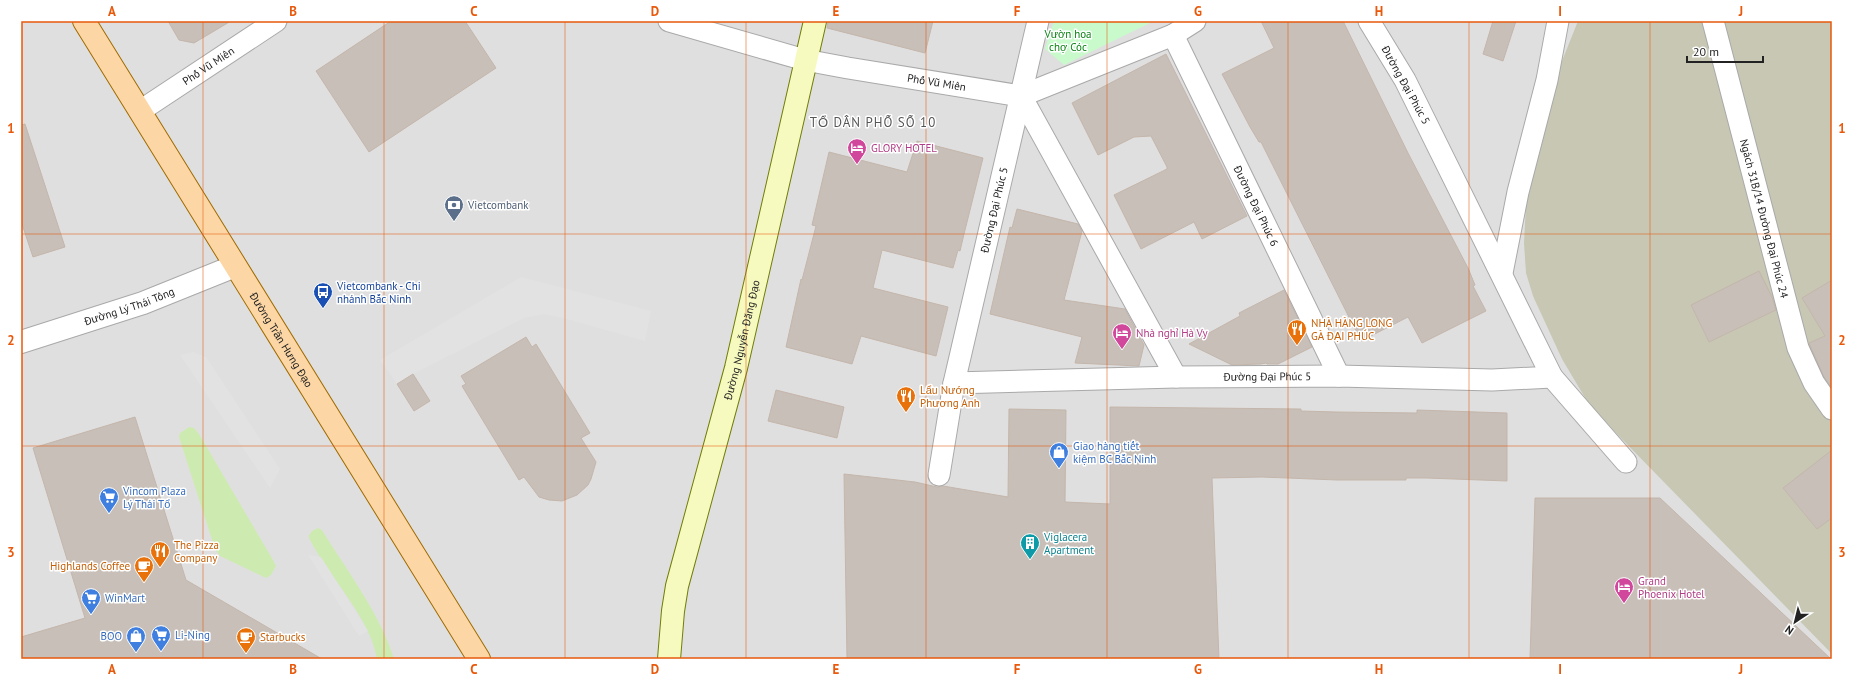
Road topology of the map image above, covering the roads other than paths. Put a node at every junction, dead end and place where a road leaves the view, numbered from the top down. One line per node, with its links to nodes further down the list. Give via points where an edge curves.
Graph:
1 (84, 21): 13 (main road, Đường Trần Hưng Đạo)
2 (276, 21): 13 (street, Phố Vũ Miên)
3 (669, 21): 11 (street, Phố Vũ Miên)
4 (815, 21): 11 (main road, Đường Nguyễn Đăng Đạo)
5 (1038, 21): 12 (street, Đường Đại Phúc 5)
6 (1195, 21): 10 (street)
7 (1370, 21): 15 (street, Đường Đại Phúc 5, via 1405,80)
8 (1558, 21): 15 (street, via 1547,80 1518,192)
9 (1713, 21): 21 (street, Ngách 31B/14 Đường Đại Phúc 24, via 1798,348 1814,383)
10 (1174, 35): 12 (street); 17 (street, Đường Đại Phúc 6)
11 (805, 60): 12 (street, Phố Vũ Miên); 25 (main road, Đường Nguyễn Đăng Đạo, via 736,368 677,586)
12 (1021, 96): 18 (street); 20 (street, Đường Đại Phúc 5)
13 (140, 111): 14 (main road, Đường Trần Hưng Đạo)
14 (235, 266): 16 (street, Đường Lý Thái Tông, via 143,303); 24 (main road, Đường Trần Hưng Đạo)
15 (1502, 273): 19 (street, Đường Đại Phúc 5)
16 (21, 342)
17 (1339, 376): 18 (street, Đường Đại Phúc 5); 19 (street, Đường Đại Phúc 5, via 1492,380)
18 (1176, 377): 20 (street, Đường Đại Phúc 5)
19 (1552, 377): 22 (street)
20 (954, 383): 23 (street)
21 (1832, 410)
22 (1626, 462)
23 (939, 475)
24 (478, 659)
25 (669, 659)

